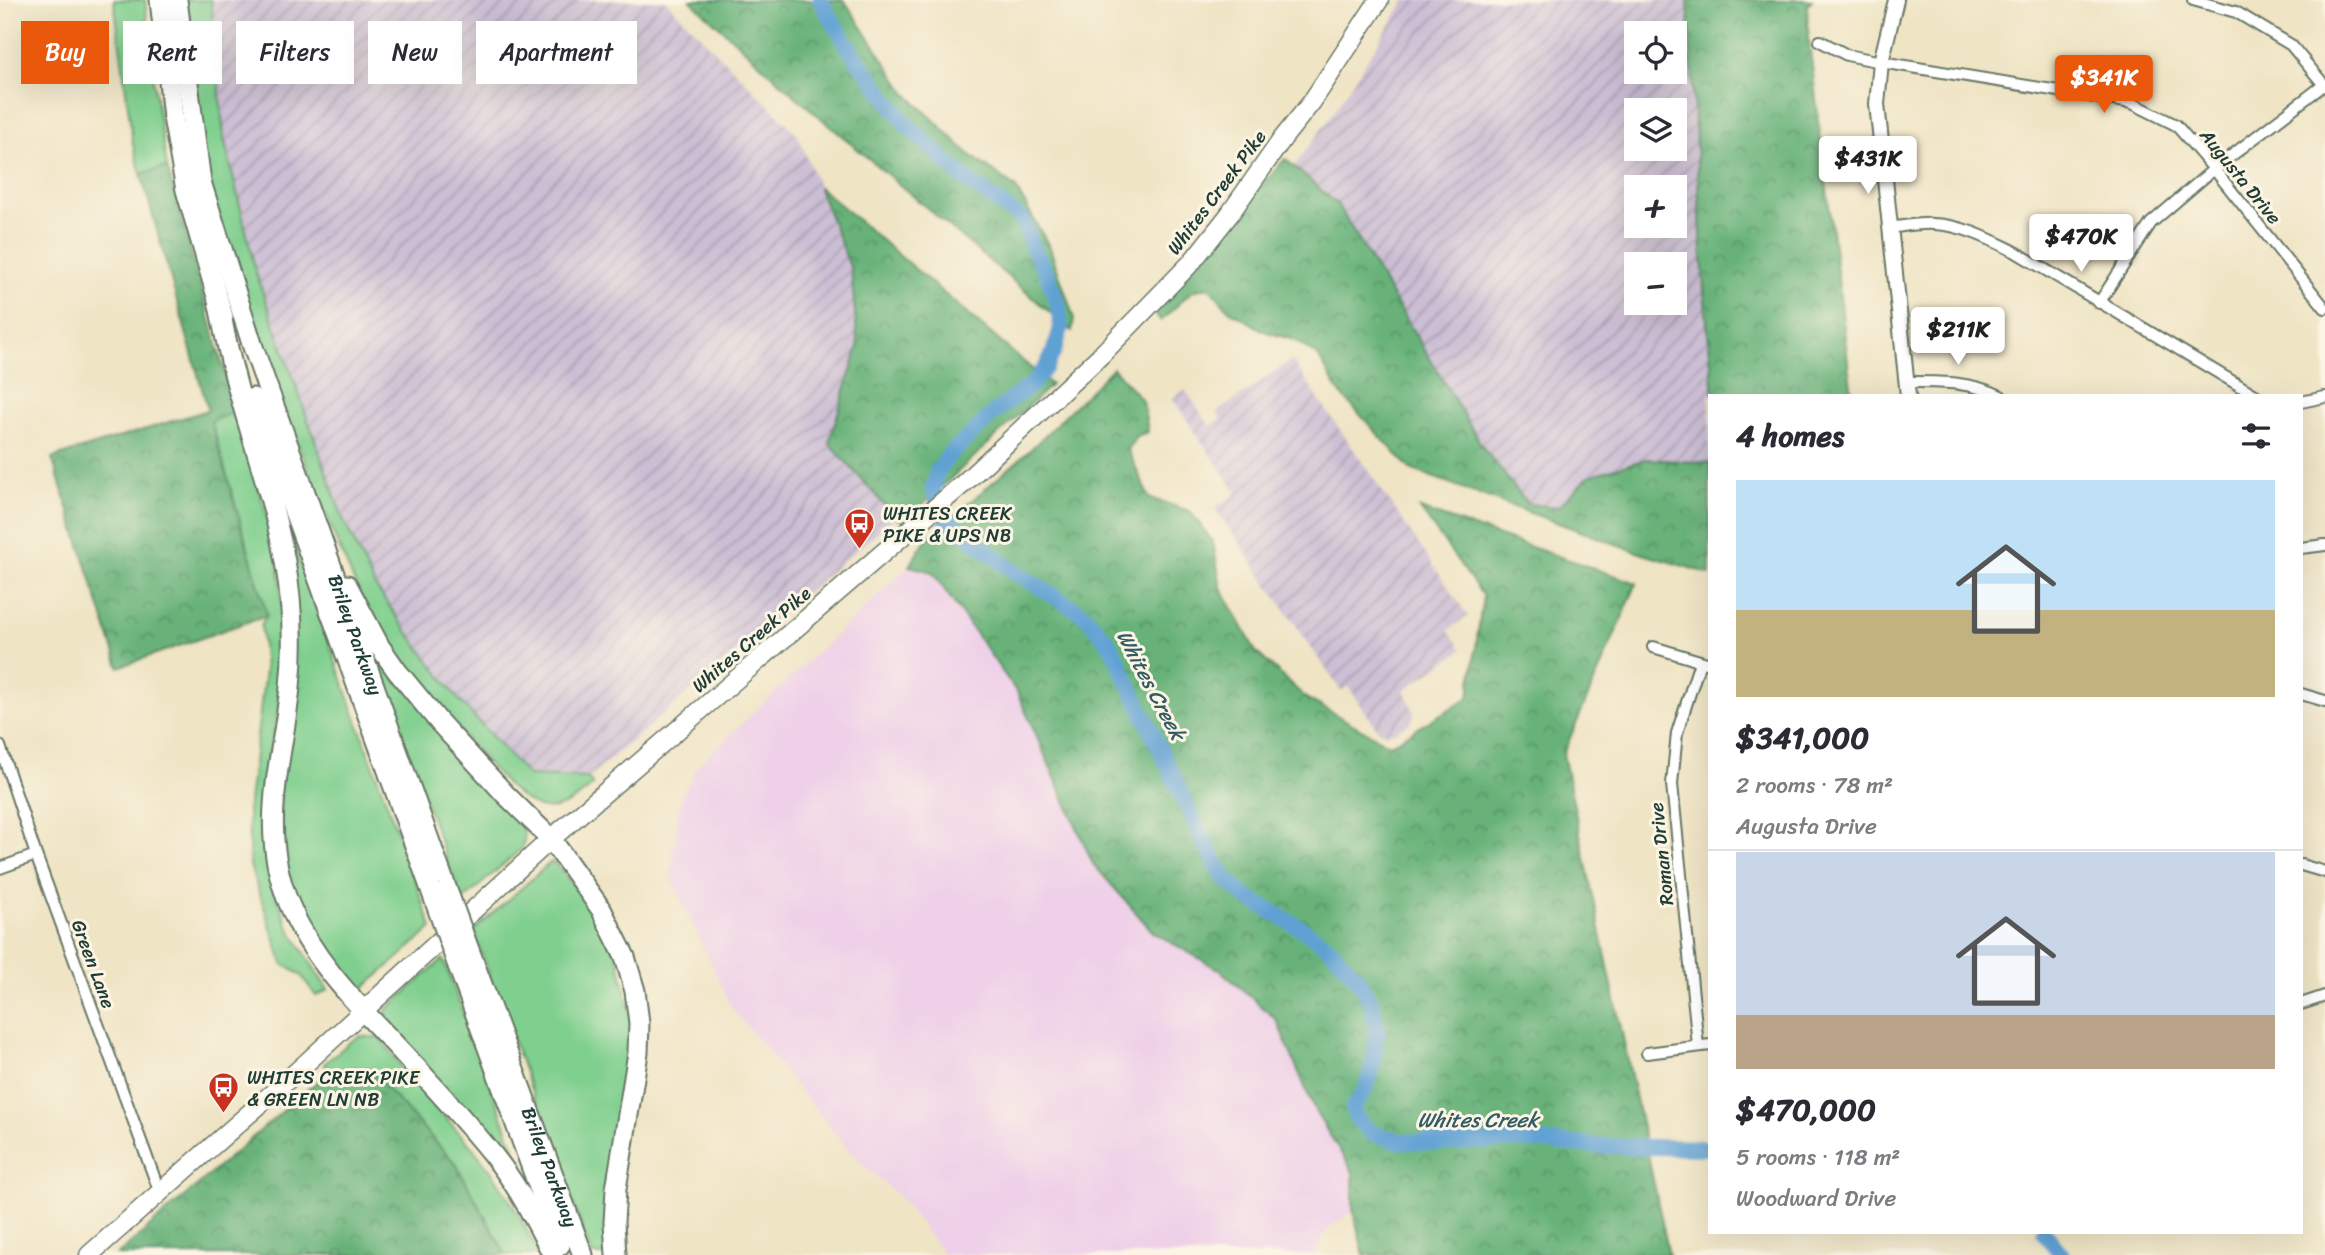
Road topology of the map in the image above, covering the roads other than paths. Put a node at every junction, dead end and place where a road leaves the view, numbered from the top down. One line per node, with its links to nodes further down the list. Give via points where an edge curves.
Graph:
1 (160, 0): 14 (highway, Briley Parkway, via 186,190)
2 (177, 0): 21 (highway, Briley Parkway, via 201,183)
3 (1379, 0): 29 (main road, Whites Creek Pike, via 1229,215 1191,263 1112,345 964,483)
4 (1896, 0): 9 (street)
5 (2193, 0): 7 (street)
6 (2241, 0): 7 (street)
7 (2236, 12): 10 (street, via 2291,45)
8 (1820, 41): 9 (street, Augusta Drive, via 1847,55)
9 (1881, 62): 11 (street, Augusta Drive, via 2132,103 2176,125); 12 (street, via 1877,104)
10 (2325, 85): 11 (street)
11 (2214, 169): 13 (street, via 2151,223); 15 (street, Augusta Drive)
12 (1889, 228): 13 (street, via 1935,224 1989,238); 16 (street)
13 (2099, 303): 18 (street)
14 (219, 305): 34 (highway, Briley Parkway); 38 (highway, via 229,357 276,518 290,597 290,686 272,802 275,856 301,930)
15 (2325, 308)
16 (1907, 389): 17 (street, via 1964,383)
17 (1996, 394)
18 (2254, 394)
19 (2325, 397): 20 (street)
20 (2303, 402)
21 (313, 519): 29 (highway, via 397,671 505,794); 34 (highway, Briley Parkway)
22 (2325, 545): 23 (street)
23 (2303, 548)
24 (1653, 647): 25 (street)
25 (1705, 663): 39 (street, Roman Drive, via 1677,733 1672,784)
26 (2303, 695): 27 (street)
27 (2325, 701)
28 (0, 746): 30 (street, Green Lane)
29 (551, 839): 38 (main road, Whites Creek Pike); 46 (highway, via 615,933 635,991 638,1053 616,1189)
30 (36, 855): 32 (street); 41 (street, Green Lane)
31 (2303, 866): 33 (street)
32 (0, 868)
33 (2325, 872)
34 (438, 888): 35 (highway, Briley Parkway, bridge)
35 (464, 961): 44 (highway, Briley Parkway); 45 (highway, Briley Parkway)
36 (2325, 996): 37 (street)
37 (2303, 1003)
38 (363, 1012): 41 (main road, Whites Creek Pike); 43 (highway, via 499,1163)
39 (1704, 1046): 40 (street)
40 (1647, 1053)
41 (160, 1193): 42 (main road, Whites Creek Pike)
42 (89, 1255)
43 (553, 1255)
44 (563, 1255)
45 (583, 1255)
46 (615, 1255)

